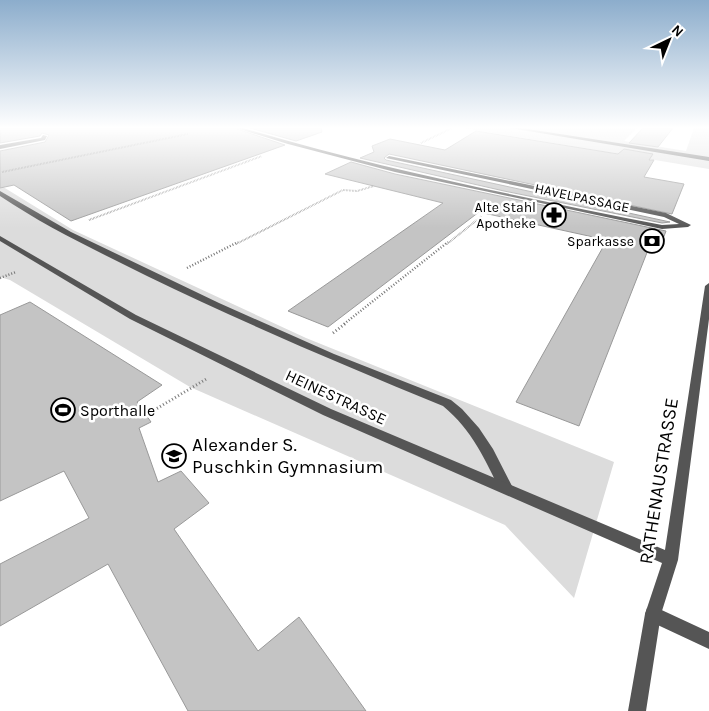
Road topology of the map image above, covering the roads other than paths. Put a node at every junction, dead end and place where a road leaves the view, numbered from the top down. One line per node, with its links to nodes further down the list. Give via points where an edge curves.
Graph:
1 (360, 161): 2 (street, HAVELPASSAGE, via 662,227 688,226 666,215)
2 (404, 161)
3 (0, 193): 6 (street, via 60,230 162,280 312,349 447,403 477,430)
4 (0, 238): 6 (street, HEINESTRASSE, via 133,317 230,365 327,412)
5 (709, 286): 7 (street, RATHENAUSTRASSE)
6 (506, 488): 7 (street, HEINESTRASSE)
7 (671, 560): 8 (street, RATHENAUSTRASSE)
8 (653, 614): 9 (street); 10 (street, RATHENAUSTRASSE)
9 (709, 642)
10 (637, 711)

